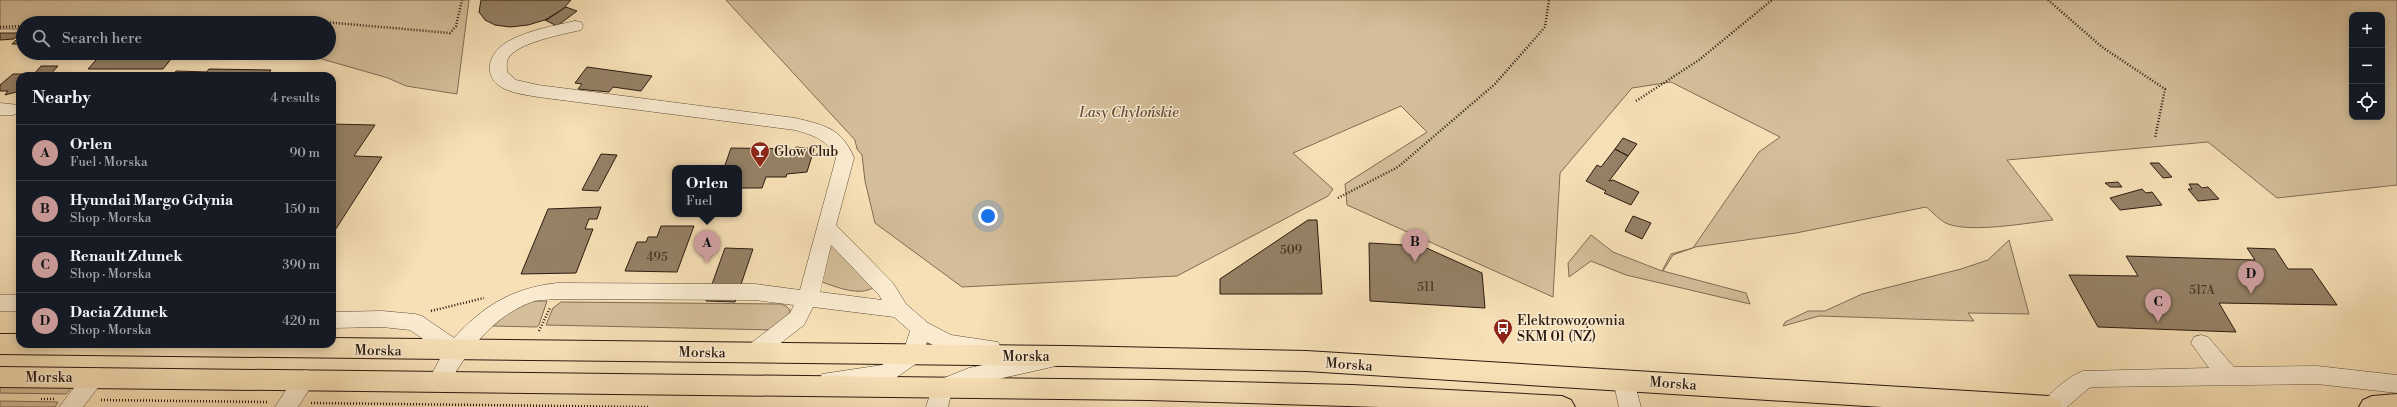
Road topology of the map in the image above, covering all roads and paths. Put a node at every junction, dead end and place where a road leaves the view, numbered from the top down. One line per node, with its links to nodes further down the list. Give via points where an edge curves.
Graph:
1 (462, 0): 5 (path, via 456,26 450,33)
2 (1549, 0): 11 (path, via 1545,27 1495,84 1398,166)
3 (1772, 0): 9 (path, via 1699,60)
4 (2048, 0): 10 (path, via 2102,47 2165,90)
5 (336, 23)
6 (16, 26): 8 (path)
7 (575, 26): 12 (lane, via 550,32 510,48 500,58 498,73 510,85 538,91 795,124 825,131 836,140 845,158)
8 (0, 27)
9 (1636, 101)
10 (2155, 138)
11 (1338, 198)
12 (826, 227): 14 (lane); 17 (lane, via 886,289)
13 (518, 298): 14 (lane, via 557,291 755,292); 19 (path, via 506,295 477,299); 25 (lane, via 475,330)
14 (808, 298): 17 (lane); 26 (lane, via 797,319)
15 (0, 303): 16 (lane)
16 (16, 303)
17 (899, 310): 20 (lane)
18 (336, 320): 19 (lane)
19 (397, 320): 25 (lane, via 415,322)
20 (921, 329): 27 (lane); 28 (lane, via 947,343)
21 (2201, 342): 29 (lane)
22 (0, 344): 23 (main road, Morska)
23 (16, 344)
24 (261, 348): 25 (main road, Morska)
25 (456, 351): 26 (main road, Morska); 34 (lane)
26 (753, 353): 27 (main road, Morska)
27 (913, 355): 28 (main road, Morska); 36 (lane, via 886,373)
28 (1066, 356): 33 (main road, Morska, via 1306,361); 37 (lane, via 969,378)
29 (2228, 376): 35 (lane, via 2317,375); 46 (lane, via 2083,380)
30 (0, 377): 31 (main road, Morska)
31 (95, 377): 32 (main road, Morska); 40 (lane)
32 (305, 379): 34 (main road, Morska); 41 (lane)
33 (1624, 380): 45 (lane); 46 (main road, Morska)
34 (439, 381): 36 (main road, Morska)
35 (2397, 384)
36 (783, 386): 37 (main road, Morska)
37 (940, 397): 39 (main road, Morska, via 1149,390)
38 (39, 399): 40 (path)
39 (1391, 402): 44 (main road, Morska)
40 (73, 403): 41 (path)
41 (287, 405): 43 (path)
42 (2397, 405): 47 (main road)
43 (648, 407)
44 (1562, 407)
45 (1630, 407)
46 (2051, 407)
47 (2372, 407)

